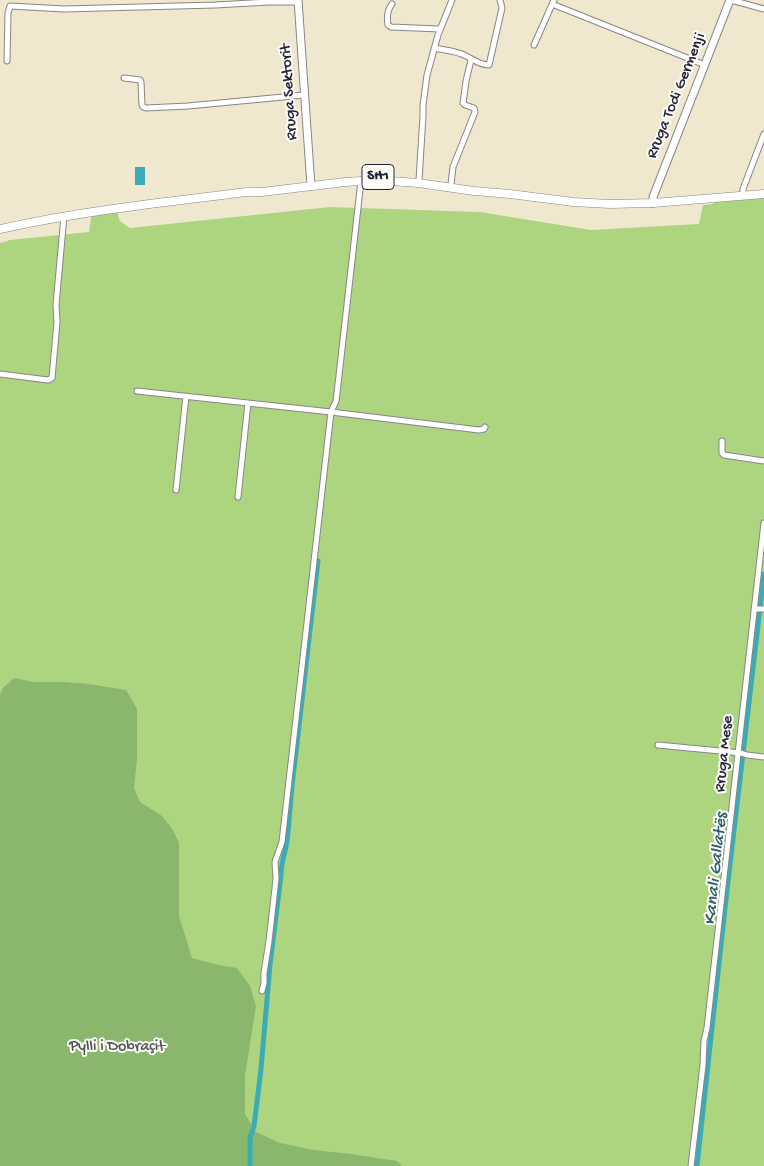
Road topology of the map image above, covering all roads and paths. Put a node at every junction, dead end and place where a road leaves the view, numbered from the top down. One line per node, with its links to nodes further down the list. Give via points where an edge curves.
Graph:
1 (452, 0): 8 (street)
2 (500, 0): 11 (street, via 502,8 490,63)
3 (731, 0): 7 (street, Rruga Todi Germenji); 13 (street, Rruga Todi Germenji)
4 (298, 1): 12 (street, via 64,9 10,6); 15 (street, Rruga Sektorit)
5 (553, 2): 9 (street); 13 (street)
6 (392, 4): 8 (street, via 388,26)
7 (764, 9)
8 (440, 29): 10 (street)
9 (534, 45)
10 (434, 48): 11 (street, via 465,55); 17 (street, via 424,92)
11 (471, 60): 20 (street, via 463,103 474,108 475,112 453,167)
12 (7, 61)
13 (705, 65): 24 (street, Rruga Todi Germenji)
14 (124, 78): 15 (street, via 141,81 142,105 146,108)
15 (304, 95): 19 (street, Rruga Sektorit)
16 (764, 134): 23 (street)
17 (419, 180): 19 (main road, SH1, via 378,177); 20 (main road, SH1)
18 (361, 181): 19 (main road, SH1); 21 (main road, SH1, via 396,181); 31 (street, via 336,401)
19 (311, 184): 25 (main road, SH1)
20 (451, 184): 21 (main road, SH1)
21 (510, 194): 24 (main road, SH1, via 584,203)
22 (764, 194): 23 (main road, SH1)
23 (743, 195): 24 (main road, SH1)
24 (653, 203)
25 (64, 216): 26 (main road, SH1); 27 (street, via 52,378)
26 (0, 229)
27 (0, 374)
28 (136, 391): 29 (street)
29 (186, 396): 30 (street); 35 (street)
30 (248, 403): 31 (street); 36 (street)
31 (331, 412): 32 (street, via 480,430); 42 (street)
32 (485, 427)
33 (722, 440): 34 (street, via 724,455)
34 (764, 461)
35 (176, 490)
36 (238, 497)
37 (764, 523): 38 (street, Rruga Mese)
38 (759, 609): 40 (street, Rruga Mese)
39 (658, 745): 40 (street)
40 (739, 752): 41 (street); 43 (street, Rruga Mese)
41 (764, 757)
42 (262, 992)
43 (691, 1166)

